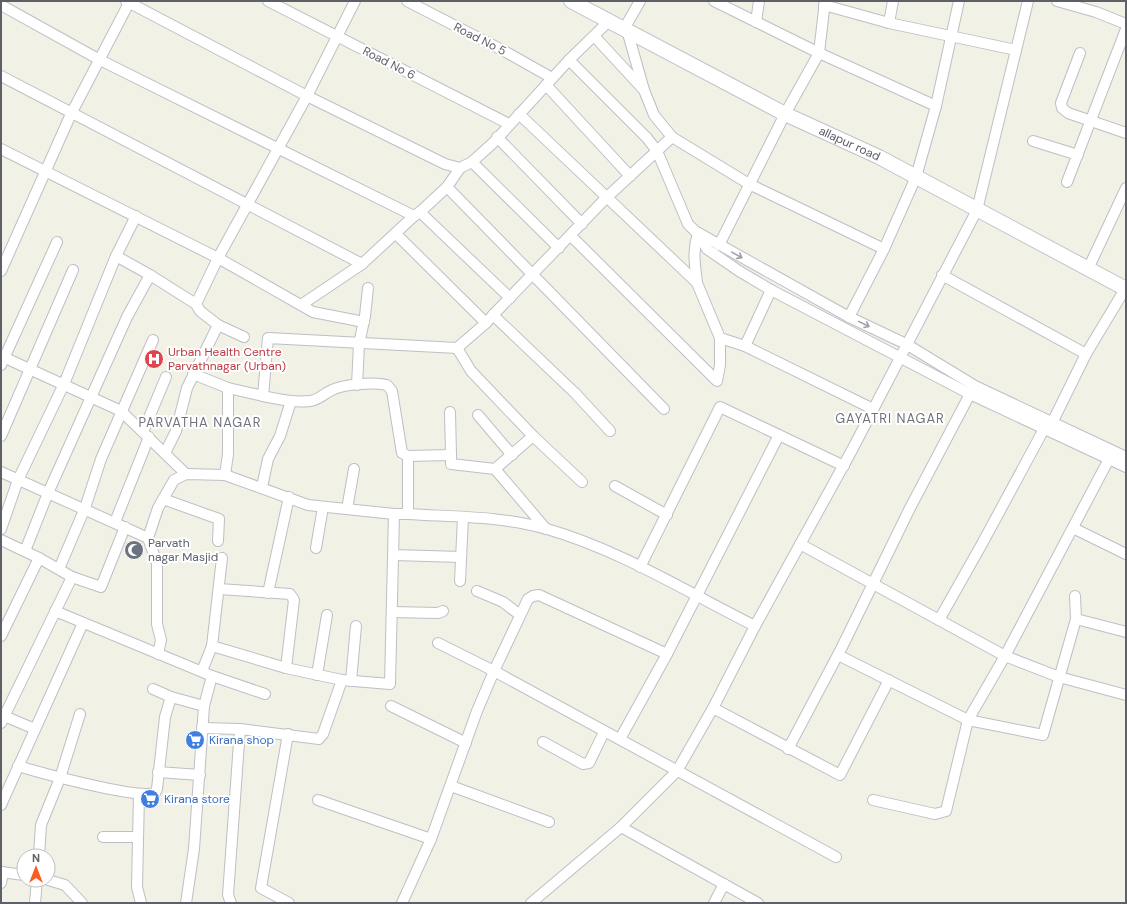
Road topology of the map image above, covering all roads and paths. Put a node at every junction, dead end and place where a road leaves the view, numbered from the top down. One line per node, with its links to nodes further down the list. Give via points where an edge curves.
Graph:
1 (128, 1): 28 (street); 33 (street)
2 (268, 1): 21 (street, Road No 6)
3 (355, 1): 21 (street)
4 (407, 1): 31 (street, Road No 5, via 506,52)
5 (571, 1): 15 (main road, allapur road)
6 (640, 1): 20 (street)
7 (714, 1): 16 (street)
8 (759, 1): 16 (street)
9 (893, 1): 17 (street)
10 (959, 1): 23 (street)
11 (1028, 1): 25 (street)
12 (1057, 1): 18 (street)
13 (824, 3): 17 (street); 26 (street)
14 (1, 5): 28 (street)
15 (610, 21): 20 (main road, allapur road); 22 (street)
16 (756, 22): 26 (street)
17 (889, 23): 23 (street)
18 (1126, 24)
19 (1126, 29): 24 (street)
20 (625, 30): 32 (street); 37 (main road, allapur road)
21 (337, 36): 33 (street); 39 (street, Road No 6)
22 (595, 37): 29 (street); 32 (street)
23 (952, 37): 25 (street); 34 (street)
24 (1123, 48): 38 (street)
25 (1016, 50): 59 (street)
26 (819, 52): 34 (street); 37 (street)
27 (1080, 53): 38 (street, via 1061,103 1062,108 1068,112)
28 (100, 60): 35 (street); 45 (street)
29 (569, 60): 31 (street); 46 (street)
30 (1, 76): 35 (street)
31 (549, 82): 36 (street); 51 (street, Road No 5)
32 (644, 90): 42 (street, via 654,115)
33 (307, 96): 45 (street); 49 (street, via 445,164)
34 (936, 106): 52 (street)
35 (71, 114): 50 (street); 58 (street)
36 (519, 114): 39 (street); 57 (street)
37 (785, 114): 52 (main road, allapur road); 54 (street)
38 (1092, 121): 40 (street); 47 (street)
39 (509, 124): 41 (street)
40 (1126, 133)
41 (497, 137): 48 (street); 62 (street)
42 (672, 137): 46 (street); 54 (street)
43 (1033, 141): 47 (street)
44 (1, 149): 50 (street)
45 (280, 149): 58 (street); 60 (street)
46 (657, 151): 51 (street); 63 (street)
47 (1078, 155): 53 (street)
48 (472, 162): 49 (street); 68 (street)
49 (460, 168): 55 (street)
50 (45, 172): 61 (street); 75 (street)
51 (630, 176): 57 (street)
52 (916, 177): 59 (main road, allapur road); 69 (street)
53 (1067, 182)
54 (749, 184): 67 (street); 69 (street)
55 (447, 187): 60 (street); 77 (street)
56 (1126, 188): 73 (street)
57 (606, 198): 62 (street); 79 (street)
58 (249, 204): 71 (street); 72 (street)
59 (977, 210): 73 (main road, allapur road); 78 (street)
60 (417, 214): 64 (street); 83 (street)
61 (136, 216): 70 (street); 71 (street)
62 (582, 224): 65 (street)
63 (695, 230): 67 (street); 79 (street, via 693,256); 82 (street, via 707,249)
64 (396, 234): 72 (street); 89 (street)
65 (571, 236): 68 (street); 92 (street, via 717,381)
66 (57, 242): 100 (street)
67 (719, 245): 87 (street, one-way to 87)
68 (559, 248): 77 (street)
69 (884, 249): 87 (street)
70 (116, 256): 76 (street); 104 (street)
71 (218, 258): 84 (street); 85 (street)
72 (362, 264): 85 (street)
73 (1088, 269): 81 (main road, allapur road)
74 (73, 270): 101 (street)
75 (1, 271)
76 (150, 275): 84 (street); 109 (street, via 127,317)
77 (533, 275): 83 (street); 111 (street)
78 (942, 275): 95 (street); 98 (street)
79 (697, 283): 92 (street)
80 (368, 288): 88 (street)
81 (1126, 289): 98 (street)
82 (771, 290): 96 (street); 99 (street)
83 (510, 298): 86 (street)
84 (196, 304): 90 (street, via 200,311)
85 (301, 305): 88 (street, via 313,312)
86 (493, 315): 89 (street); 118 (street)
87 (849, 316): 95 (street, one-way to 95)
88 (364, 322): 94 (street)
89 (486, 323): 97 (street)
90 (218, 326): 91 (street); 102 (street)
91 (244, 337)
92 (720, 338): 96 (street)
93 (153, 340): 113 (street)
94 (359, 344): 97 (street); 105 (street); 108 (street, via 268,338)
95 (906, 344): 99 (street); 116 (street, via 975,386)
96 (745, 346): 112 (street)
97 (457, 348): 122 (street, via 471,371)
98 (1086, 354): 116 (street)
99 (900, 357): 107 (street); 112 (street)
100 (2, 359): 101 (street)
101 (31, 370): 104 (street); 121 (street)
102 (193, 374): 106 (street); 123 (street, via 176,431)
103 (166, 377): 119 (street)
104 (64, 384): 109 (street); 136 (street)
105 (357, 385): 110 (street, via 332,390 320,399); 126 (street, via 382,384 392,391 402,453)
106 (228, 388): 108 (street); 135 (street, via 228,454)
107 (970, 394): 117 (street); 170 (street)
108 (263, 396): 110 (street)
109 (92, 398): 113 (street); 140 (street)
110 (291, 401): 139 (street, via 280,436 268,459)
111 (664, 409)
112 (873, 409): 129 (street)
113 (122, 410): 119 (street); 144 (street, via 101,459)
114 (450, 412): 124 (street)
115 (478, 415): 125 (street)
116 (1052, 423): 127 (street)
117 (1044, 429): 128 (street); 182 (street)
118 (610, 431)
119 (146, 435): 123 (street); 150 (street)
120 (779, 435): 129 (street); 148 (street, via 720,407); 175 (street)
121 (1, 436)
122 (533, 436): 125 (street); 137 (street)
123 (165, 453): 134 (street)
124 (451, 455): 126 (street); 132 (street, via 451,464)
125 (512, 455): 132 (street)
126 (408, 456): 147 (street)
127 (1126, 457)
128 (1109, 459): 130 (street); 152 (street)
129 (844, 466): 158 (street)
130 (1126, 467)
131 (354, 469): 145 (street)
132 (495, 469): 154 (street)
133 (1, 472): 136 (street)
134 (186, 474): 135 (street); 142 (street, via 174,480)
135 (225, 475): 139 (street)
136 (18, 480): 140 (street); 153 (street)
137 (582, 482)
138 (615, 486): 148 (street)
139 (262, 487): 141 (street)
140 (48, 493): 144 (street); 160 (street)
141 (289, 497): 143 (street, via 308,505); 173 (street)
142 (163, 499): 155 (street); 157 (street, via 219,519)
143 (323, 507): 145 (street); 159 (street)
144 (85, 508): 150 (street); 167 (street)
145 (348, 509): 146 (street)
146 (394, 514): 147 (street); 161 (street)
147 (408, 514): 149 (street)
148 (667, 515): 166 (street)
149 (463, 517): 154 (street, via 500,519); 163 (street)
150 (115, 522): 151 (street)
151 (125, 527): 155 (street); 168 (street, via 102,586)
152 (1073, 528): 162 (street); 193 (street)
153 (1, 529)
154 (546, 529): 166 (street, via 614,554)
155 (148, 538): 190 (street, via 157,564 157,624 161,640)
156 (1, 540): 160 (street)
157 (218, 541)
158 (800, 544): 170 (street); 185 (street)
159 (316, 548)
160 (25, 551): 164 (street)
161 (393, 554): 163 (street); 178 (street)
162 (1126, 554)
163 (461, 557): 169 (street)
164 (40, 558): 167 (street); 187 (street)
165 (222, 558): 171 (street)
166 (640, 567): 175 (street)
167 (59, 569): 168 (street)
168 (72, 577): 176 (street)
169 (460, 580)
170 (872, 584): 182 (street); 192 (street)
171 (220, 589): 173 (street); 189 (street)
172 (477, 591): 180 (street, via 503,602)
173 (268, 593): 194 (street, via 290,594 294,600)
174 (1076, 596): 181 (street)
175 (696, 597): 185 (street); 191 (street)
176 (55, 611): 183 (street); 210 (street)
177 (443, 611): 178 (street)
178 (392, 612): 200 (street, via 390,684)
179 (327, 614): 197 (street)
180 (520, 614): 191 (street, via 528,599 539,595); 196 (street)
181 (1076, 619): 186 (street); 199 (street)
182 (939, 620): 193 (street)
183 (83, 623): 190 (street); 213 (street)
184 (356, 626): 200 (street)
185 (755, 626): 208 (street)
186 (1126, 632)
187 (1, 636)
188 (438, 643): 196 (street)
189 (212, 646): 194 (street); 195 (street)
190 (158, 654): 195 (street)
191 (667, 654): 217 (street)
192 (838, 655): 201 (street); 220 (street)
193 (1005, 656): 199 (street); 211 (street)
194 (286, 668): 197 (street)
195 (202, 671): 198 (street)
196 (494, 671): 215 (street); 219 (street)
197 (317, 674): 200 (street)
198 (212, 676): 203 (street); 206 (street)
199 (1059, 678): 204 (street); 211 (street, via 1043,735)
200 (346, 680): 216 (street, via 322,737 316,740)
201 (889, 680): 211 (street); 220 (street, via 840,775)
202 (153, 689): 205 (street)
203 (266, 694)
204 (1126, 695)
205 (171, 697): 206 (street); 223 (street, via 165,717)
206 (204, 706): 212 (street)
207 (391, 706): 219 (street)
208 (713, 708): 220 (street); 222 (street)
209 (80, 714): 225 (street)
210 (3, 719): 213 (street)
211 (968, 720): 229 (street, via 946,811 935,814)
212 (202, 728): 214 (street); 224 (street)
213 (35, 729): 221 (street)
214 (240, 729): 216 (street); 247 (street, via 228,895)
215 (604, 732): 217 (street); 218 (street, via 589,764 583,764)
216 (288, 734): 248 (street, via 261,888)
217 (620, 740): 222 (street)
218 (543, 742)
219 (466, 743): 226 (street)
220 (788, 749)
221 (18, 766): 225 (street); 230 (street)
222 (677, 771): 232 (street); 237 (street)
223 (158, 772): 224 (street); 227 (street, via 155,793)
224 (200, 775): 246 (street)
225 (60, 778): 227 (street); 236 (street, via 41,826)
226 (451, 786): 231 (street); 235 (street)
227 (138, 794): 234 (street)
228 (318, 800): 235 (street)
229 (873, 800)
230 (1, 805)
231 (549, 822)
232 (621, 827): 241 (street); 250 (street)
233 (103, 837): 234 (street)
234 (137, 837): 245 (street, via 137,887)
235 (431, 839): 249 (street)
236 (40, 848)
237 (836, 857)
238 (16, 875): 239 (street)
239 (2, 876)
240 (56, 882): 244 (street, via 65,885)
241 (724, 884): 251 (street); 252 (street)
242 (36, 888): 243 (street)
243 (35, 903)
244 (82, 903)
245 (141, 903)
246 (186, 903)
247 (231, 903)
248 (289, 903)
249 (402, 903)
250 (531, 903)
251 (714, 903)
252 (758, 903)

